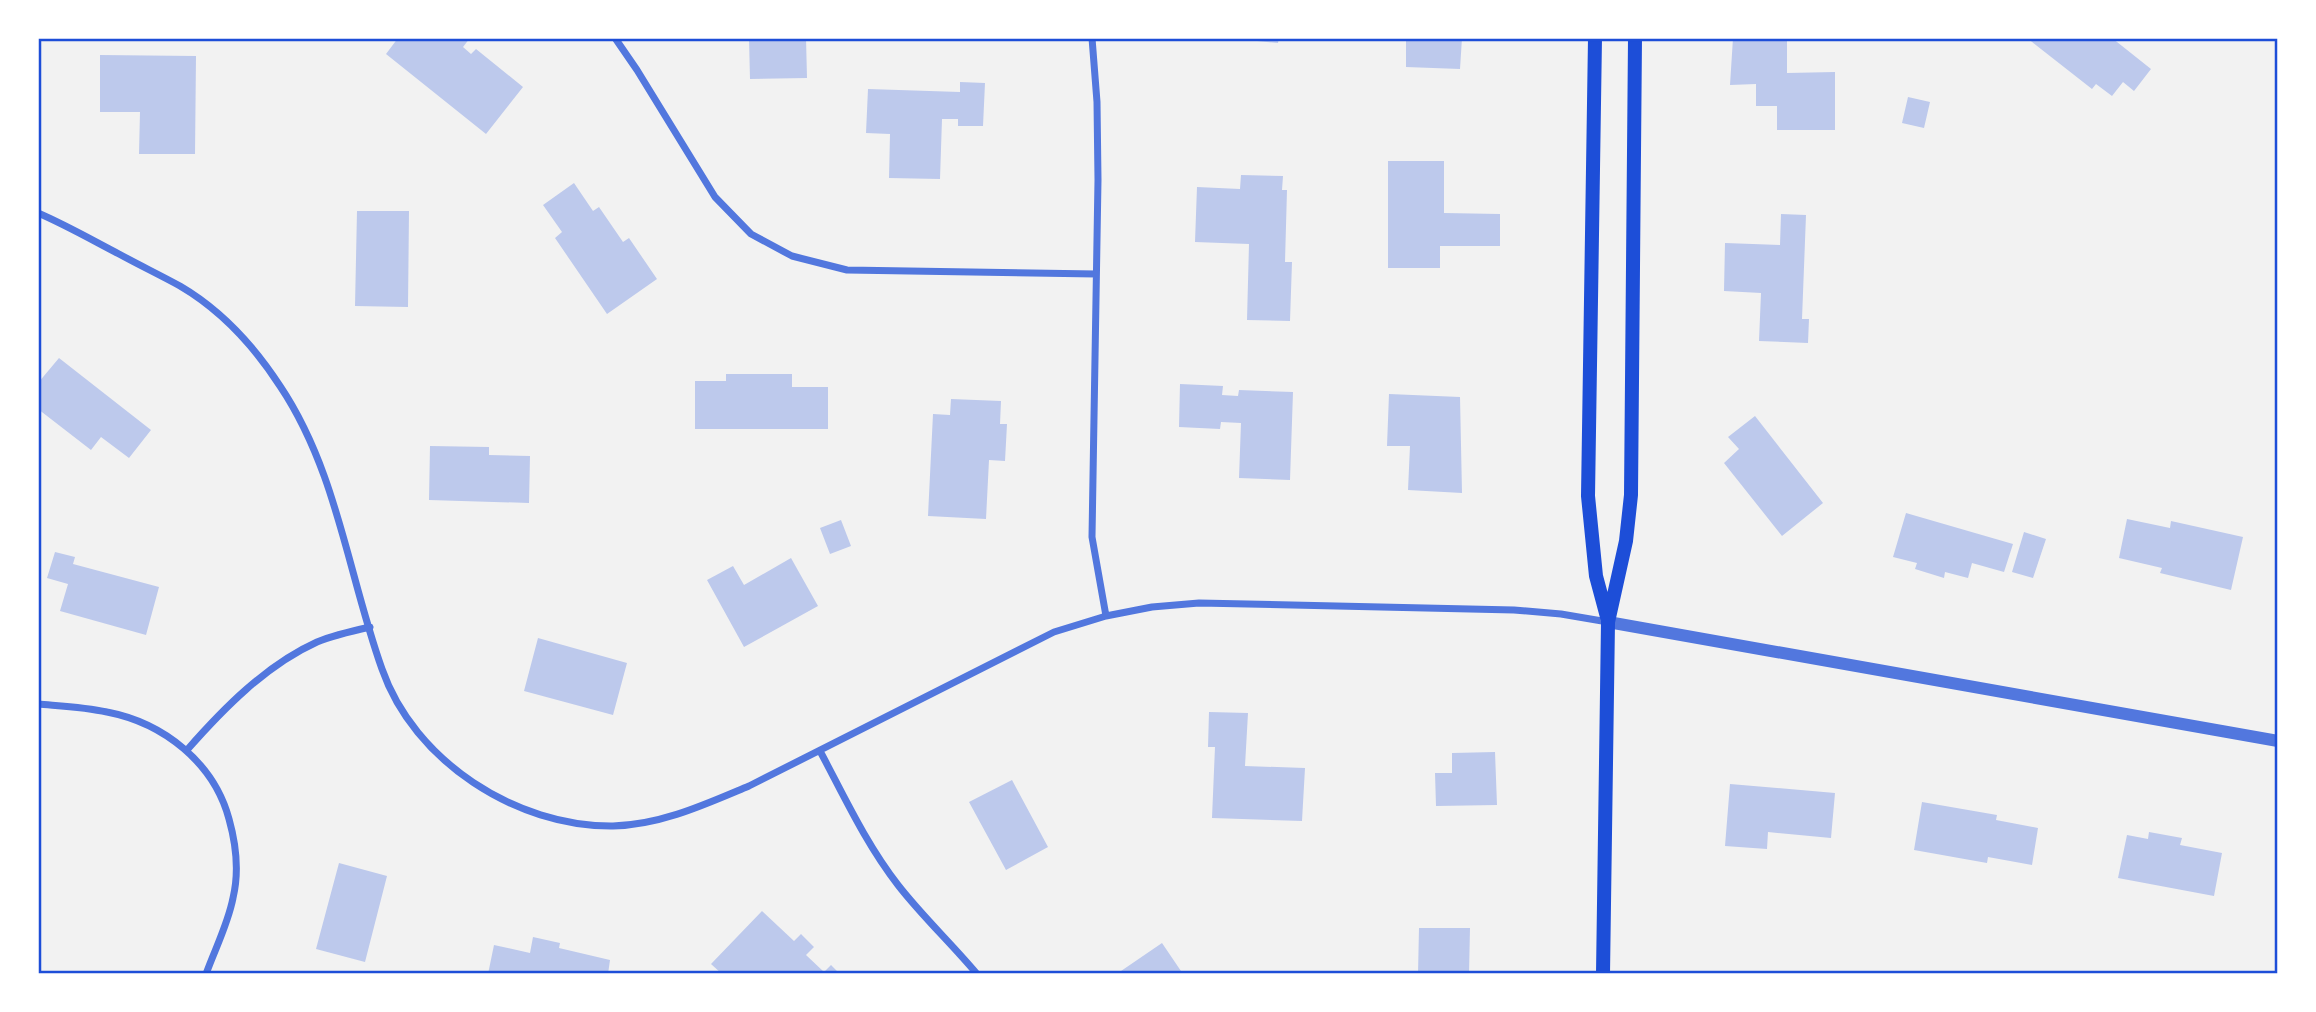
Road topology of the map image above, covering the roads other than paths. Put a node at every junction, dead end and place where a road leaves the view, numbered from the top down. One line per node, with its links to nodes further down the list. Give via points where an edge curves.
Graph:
1 (615, 38): 6 (street, via 715,197 751,234 792,256 847,270)
2 (1092, 38): 6 (street, via 1097,102)
3 (1595, 38): 8 (main road, via 1588,496 1596,576)
4 (1635, 38): 8 (main road, via 1631,495)
5 (38, 213): 9 (street, via 182,287 252,346 308,432)
6 (1096, 274): 7 (street, via 1092,537)
7 (1106, 616): 8 (street, via 1199,603 1514,610); 13 (street, via 1054,632)
8 (1608, 622): 11 (street); 16 (main road)
9 (370, 627): 12 (street, via 315,643 287,660 237,698); 13 (street, via 395,699 417,731 485,791 525,810 569,822 613,826 658,820 749,786)
10 (38, 704): 12 (street, via 109,712 165,734)
11 (2277, 741)
12 (187, 750): 14 (street, via 217,788 234,837 234,897)
13 (820, 751): 15 (street, via 899,886)
14 (206, 974)
15 (976, 974)
16 (1603, 974)

